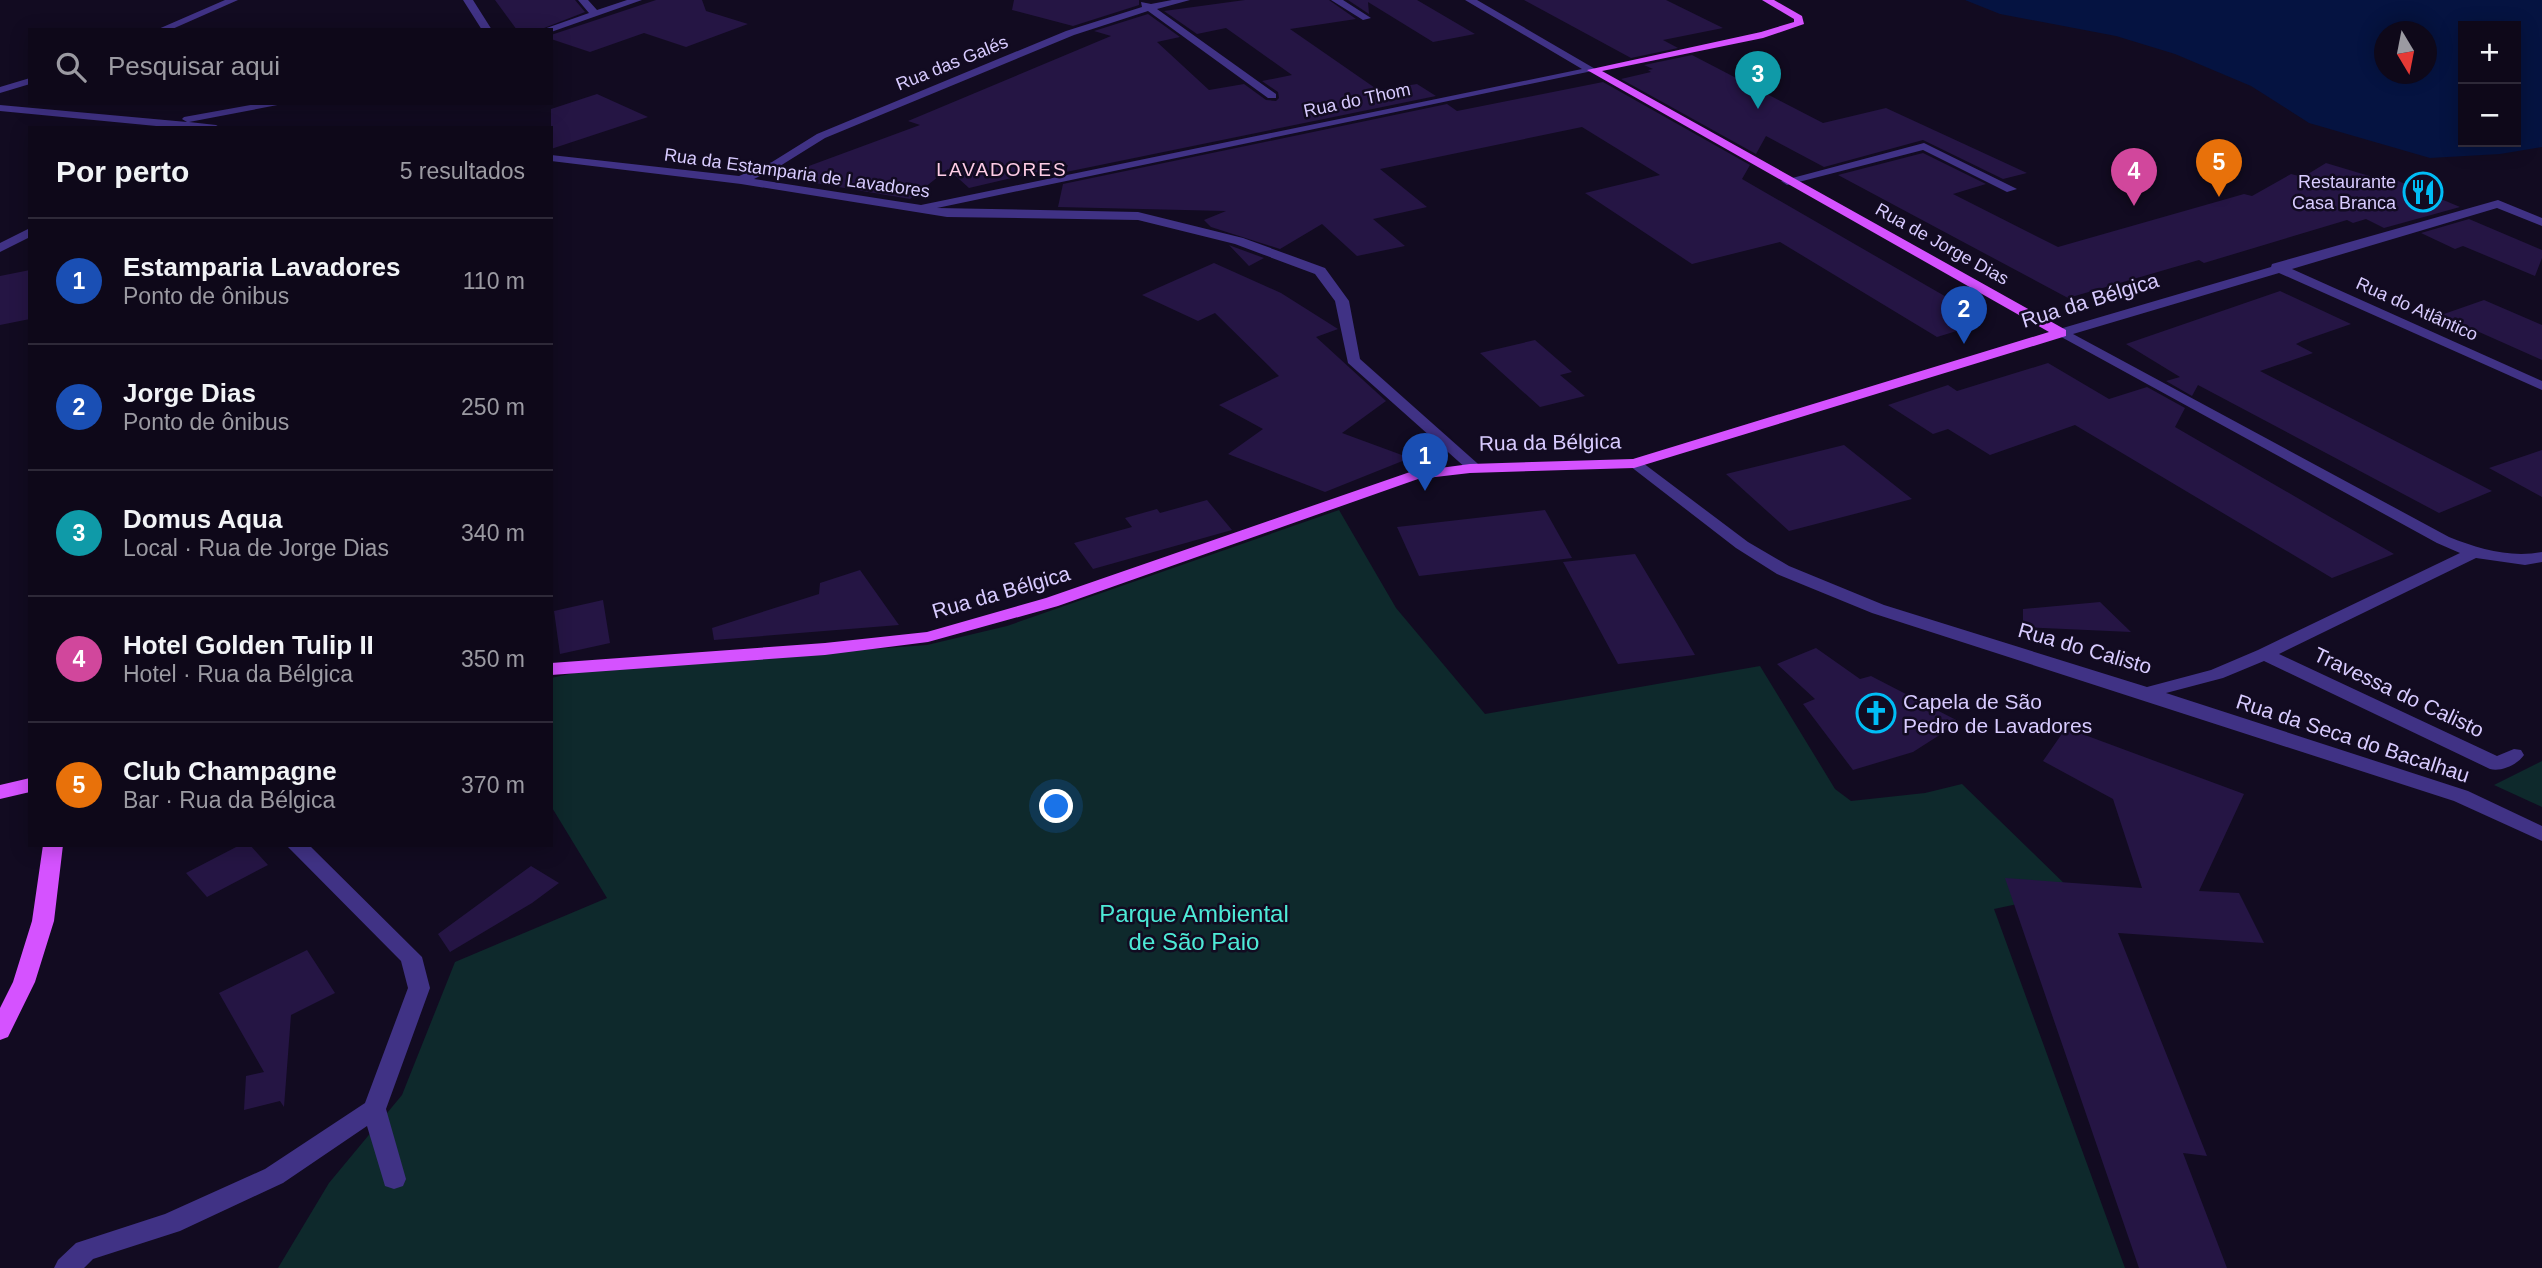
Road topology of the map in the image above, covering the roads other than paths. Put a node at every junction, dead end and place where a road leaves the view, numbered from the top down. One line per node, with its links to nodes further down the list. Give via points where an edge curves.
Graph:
1 (233, 0): 12 (street)
2 (468, 0): 13 (street)
3 (583, 0): 10 (street)
4 (637, 0): 10 (street)
5 (1185, 0): 9 (street, Rua das Galés)
6 (1336, 0): 11 (street)
7 (1470, 0): 15 (street, Rua de Jorge Dias)
8 (1767, 0): 15 (main road, Rua do Thom, via 1794,13 1799,24)
9 (1143, 4): 18 (street); 23 (street, Rua das Galés, via 821,136)
10 (596, 14): 14 (street)
11 (1366, 18)
12 (166, 28)
13 (486, 28)
14 (552, 28)
15 (1592, 70): 24 (main road, Rua de Jorge Dias); 26 (street, Rua do Thom)
16 (28, 82): 17 (street)
17 (0, 90)
18 (1272, 96)
19 (272, 105): 21 (street)
20 (0, 108): 21 (street)
21 (152, 126)
22 (553, 158): 23 (street, Rua da Estamparia de Lavadores)
23 (741, 180): 26 (street, Rua da Estamparia de Lavadores)
24 (1787, 181): 25 (street, via 1924,145); 31 (main road, Rua de Jorge Dias)
25 (2011, 189)
26 (915, 208): 34 (street, Rua da Estamparia de Lavadores, via 947,213 1138,216 1239,241 1320,271 1342,301 1353,360)
27 (2542, 222): 30 (street, Rua da Bélgica, via 2498,204)
28 (28, 233): 29 (street)
29 (0, 248)
30 (2277, 267): 31 (street, Rua da Bélgica); 32 (street, Rua do Atlântico)
31 (2061, 333): 33 (main road, Rua da Bélgica); 35 (street, Rua de Jorge Dias)
32 (2542, 386)
33 (1634, 463): 34 (main road, Rua da Bélgica); 39 (street, Rua do Calisto, via 1742,545 1783,570 1878,609)
34 (1472, 466): 38 (main road, Rua da Bélgica, via 1415,475 1052,602 928,637)
35 (2474, 553): 36 (street, via 2525,560); 37 (street, Rua do Calisto)
36 (2542, 557)
37 (2264, 654): 39 (street, Rua do Calisto, via 2217,674); 40 (street, Travessa do Calisto, via 2497,764)
38 (553, 669)
39 (2146, 693): 43 (street, Rua da Seca do Bacalhau, via 2461,796)
40 (2514, 755)
41 (28, 786): 42 (main road)
42 (0, 792)
43 (2542, 834)
44 (52, 847): 46 (main road, via 43,922 24,982)
45 (298, 847): 47 (street, via 411,957 419,988)
46 (0, 1031)
47 (374, 1110): 48 (street); 49 (street, via 274,1177 171,1223 85,1251)
48 (394, 1179)
49 (68, 1268)

